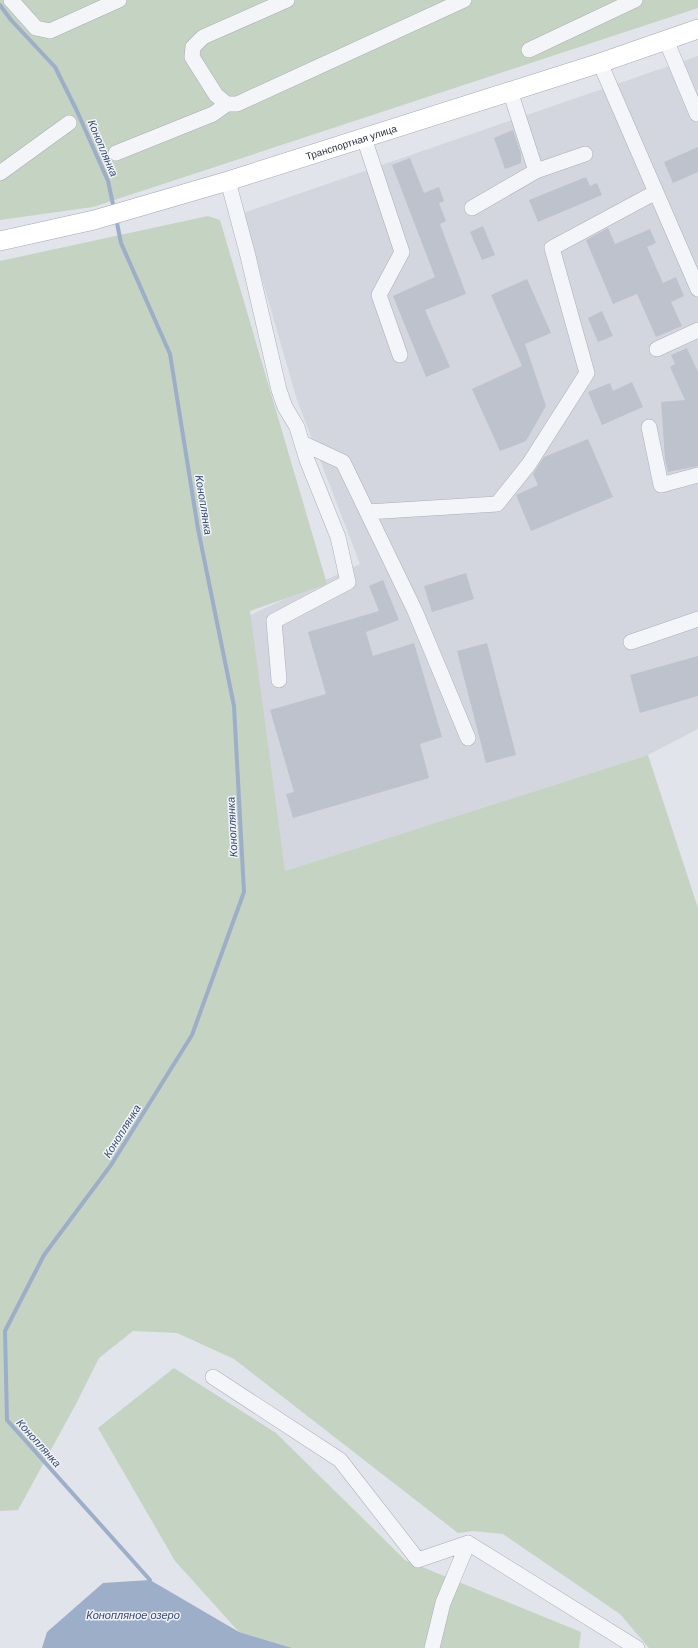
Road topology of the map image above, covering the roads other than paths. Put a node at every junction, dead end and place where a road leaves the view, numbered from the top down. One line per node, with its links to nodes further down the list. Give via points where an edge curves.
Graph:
1 (11, 0): 2 (lane, via 36,28 50,31)
2 (119, 0)
3 (287, 0): 11 (lane, via 203,38 193,47 192,57 216,95)
4 (464, 0): 11 (lane, via 237,104)
5 (634, 0): 8 (lane)
6 (698, 29): 7 (main road, Транспортная улица)
7 (666, 40): 9 (main road, Транспортная улица); 12 (lane)
8 (529, 50)
9 (600, 63): 10 (main road, Транспортная улица); 20 (lane)
10 (510, 92): 14 (main road, Транспортная улица); 17 (lane)
11 (227, 104): 15 (lane, via 213,114)
12 (697, 114)
13 (69, 123): 18 (lane)
14 (364, 138): 19 (main road, Транспортная улица); 26 (lane, via 402,252 379,295)
15 (116, 153)
16 (586, 154): 17 (lane)
17 (536, 171): 21 (lane)
18 (0, 172)
19 (228, 181): 22 (main road, Транспортная улица, via 94,220); 28 (lane, via 279,390)
20 (656, 192): 23 (lane); 30 (lane, via 552,248 587,373 529,464 497,504)
21 (472, 208)
22 (0, 241)
23 (698, 290)
24 (698, 330): 25 (lane)
25 (658, 350)
26 (400, 355)
27 (649, 427): 29 (lane, via 661,485)
28 (302, 443): 30 (lane, via 343,462); 33 (lane, via 338,537 348,582 274,621)
29 (698, 474)
30 (368, 512): 34 (lane, via 416,611)
31 (698, 619): 32 (lane)
32 (631, 642)
33 (279, 680)
34 (468, 738)
35 (213, 1377): 36 (lane, via 340,1460 418,1560)
36 (468, 1543): 37 (lane, via 443,1602); 38 (lane)
37 (432, 1648)
38 (637, 1648)

